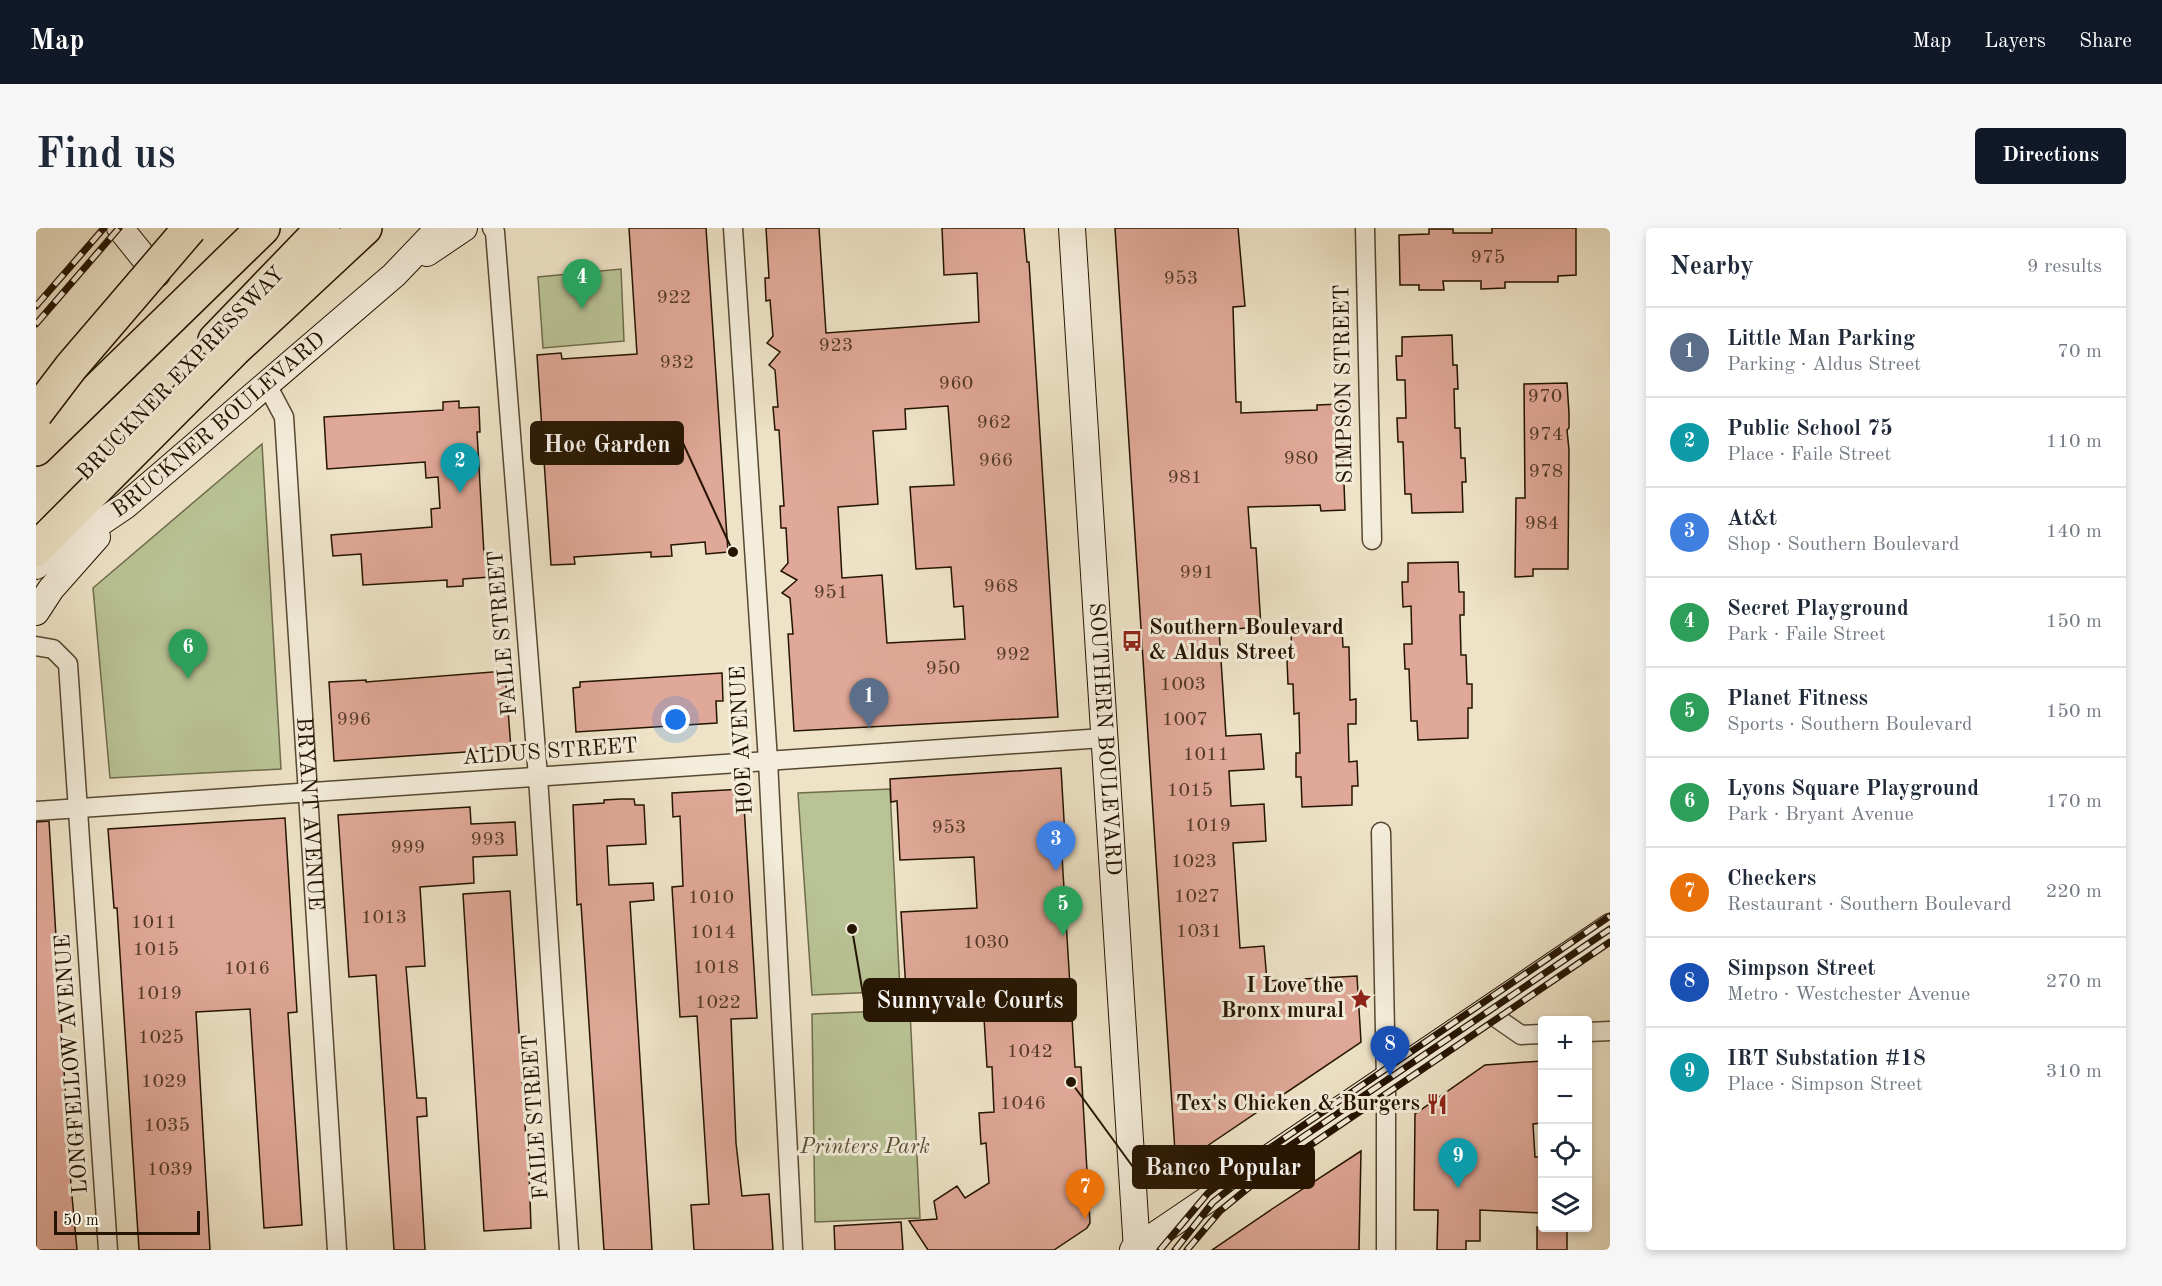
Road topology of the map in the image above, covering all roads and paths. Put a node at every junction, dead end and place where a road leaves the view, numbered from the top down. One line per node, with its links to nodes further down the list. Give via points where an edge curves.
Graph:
1 (190, 228): 16 (highway, bridge, via 79,357)
2 (201, 228): 13 (main road)
3 (263, 228): 17 (highway, BRUCKNER EXPRESSWAY)
4 (323, 228): 19 (highway, BRUCKNER EXPRESSWAY, via 83,476)
5 (365, 228): 21 (highway, via 234,350)
6 (439, 228): 14 (main road, BRUCKNER BOULEVARD)
7 (464, 228): 14 (main road, BRUCKNER BOULEVARD)
8 (492, 228): 27 (street, FAILE STREET)
9 (733, 228): 26 (street, HOE AVENUE)
10 (1072, 228): 25 (main road, SOUTHERN BOULEVARD)
11 (1365, 228): 20 (street, SIMPSON STREET)
12 (127, 236): 13 (main road)
13 (157, 274): 16 (main road)
14 (394, 275): 15 (main road, BRUCKNER BOULEVARD)
15 (266, 383): 18 (main road, BRUCKNER BOULEVARD); 28 (street, BRYANT AVENUE, via 284,417)
16 (36, 415)
17 (36, 449)
18 (125, 506): 22 (main road, BRUCKNER BOULEVARD); 23 (main road, via 51,589)
19 (36, 515)
20 (1372, 540)
21 (36, 549)
22 (36, 566)
23 (36, 612)
24 (36, 646): 29 (street, LONGFELLOW AVENUE, via 54,649 68,664)
25 (1103, 738): 26 (street, ALDUS STREET); 38 (main road, SOUTHERN BOULEVARD)
26 (768, 761): 27 (street, ALDUS STREET); 42 (street, HOE AVENUE)
27 (538, 777): 28 (street, ALDUS STREET); 41 (street, FAILE STREET)
28 (308, 793): 29 (street, ALDUS STREET); 40 (street, BRYANT AVENUE)
29 (79, 808): 30 (street, ALDUS STREET); 39 (street, LONGFELLOW AVENUE)
30 (36, 811)
31 (1381, 832): 37 (street)
32 (1610, 927): 33 (main road)
33 (1485, 1010): 36 (street, via 1521,1035); 37 (main road)
34 (1610, 1030): 35 (street)
35 (1592, 1032)
36 (1538, 1034)
37 (1386, 1080): 38 (main road); 43 (street)
38 (1136, 1249)
39 (108, 1250)
40 (337, 1250)
41 (568, 1250)
42 (793, 1250)
43 (1386, 1250)

